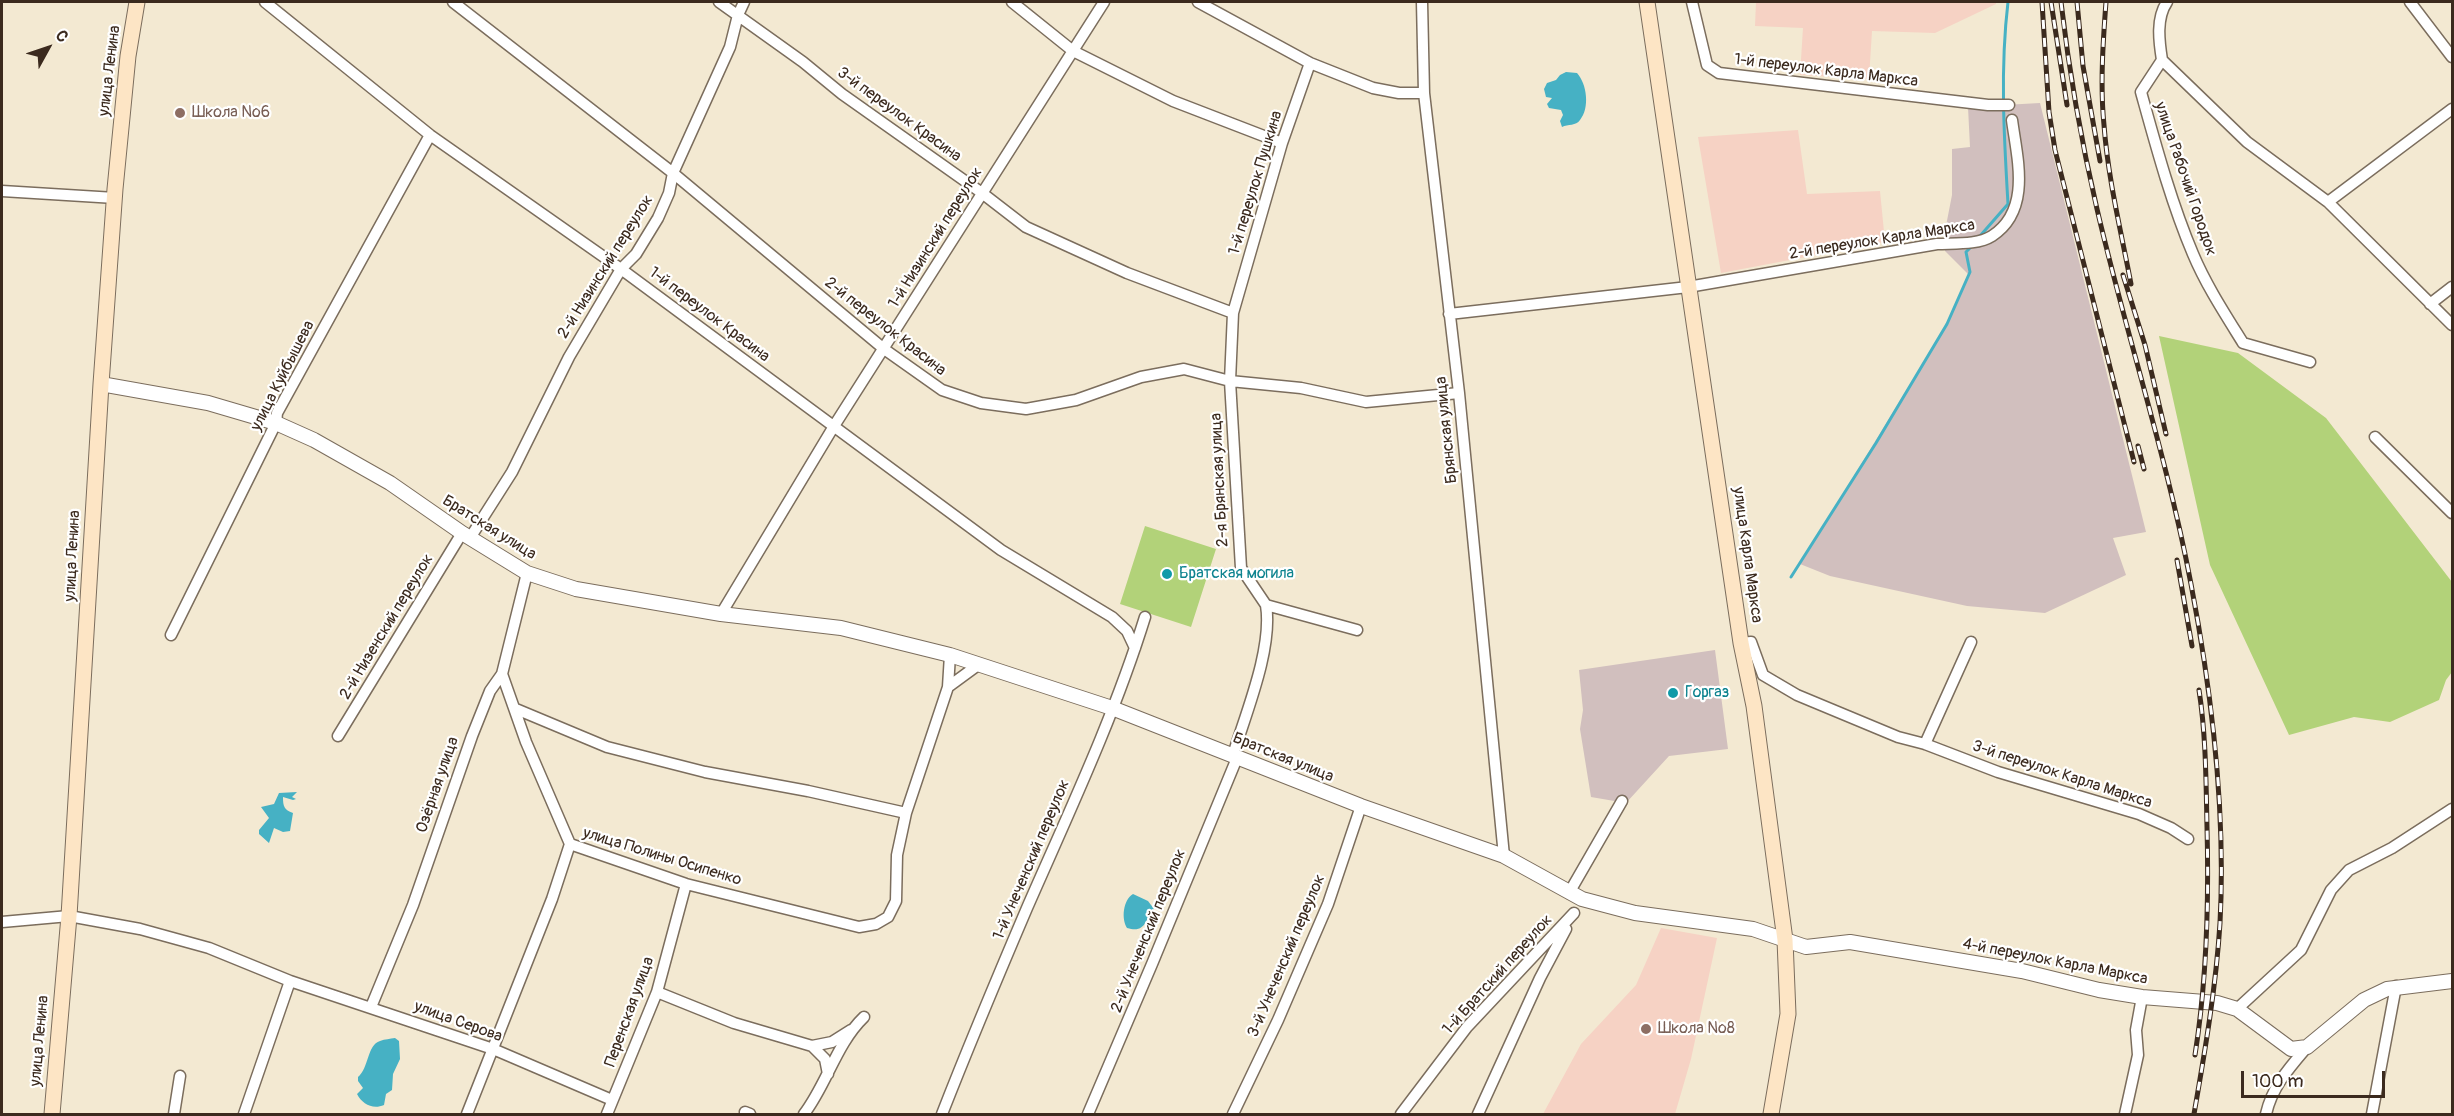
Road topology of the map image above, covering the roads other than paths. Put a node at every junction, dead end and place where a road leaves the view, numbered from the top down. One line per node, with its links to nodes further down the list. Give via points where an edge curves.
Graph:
1 (137, 2): 28 (main road, улица Ленина)
2 (265, 2): 23 (street, 1-й переулок Красина)
3 (453, 2): 25 (street, 2-й переулок Красина)
4 (719, 2): 14 (street, 3-й переулок Красина)
5 (744, 2): 14 (street, 2-й Низинский переулок)
6 (1012, 2): 15 (street)
7 (1104, 2): 15 (street, 1-й Низинский переулок)
8 (1198, 2): 18 (street)
9 (1422, 2): 19 (street, Брянская улица)
10 (1647, 2): 31 (main road, улица Карла Маркса)
11 (1692, 2): 20 (street, 1-й переулок Карла Маркса, via 1707,65 1719,73)
12 (2167, 2): 17 (street, via 2161,10)
13 (2410, 2): 16 (street)
14 (738, 15): 25 (street, 2-й Низинский переулок, via 730,47); 27 (street, 3-й переулок Красина)
15 (1073, 51): 24 (street, via 1173,101); 27 (street, 1-й Низинский переулок)
16 (2452, 57)
17 (2162, 60): 29 (street, улица Рабочий Городок, via 2247,142); 38 (street, улица Рабочий Городок, via 2141,92 2193,254 2243,342)
18 (1310, 63): 19 (street, via 1373,88); 24 (street, 1-й переулок Пушкина)
19 (1424, 93): 35 (street, Брянская улица)
20 (2009, 105)
21 (2452, 109): 29 (street)
22 (2012, 120): 31 (street, 2-й переулок Карла Маркса, via 2020,192 2015,209 1991,237)
23 (430, 135): 30 (street, 1-й переулок Красина); 42 (street, улица Куйбышева)
24 (1282, 143): 34 (street, 1-й переулок Пушкина)
25 (673, 173): 30 (street, 2-й Низинский переулок, via 658,218 636,254); 37 (street, 2-й переулок Красина)
26 (2, 191): 28 (street)
27 (982, 193): 34 (street, 3-й переулок Красина, via 1026,227 1127,273); 37 (street, 1-й Низинский переулок)
28 (115, 198): 40 (main road, улица Ленина)
29 (2328, 202): 33 (street, улица Рабочий Городок)
30 (621, 269): 43 (street, 1-й переулок Красина); 46 (street, 2-й Низинский переулок, via 569,357 512,472)
31 (1688, 286): 35 (street, 2-й переулок Карла Маркса); 54 (main road, улица Карла Маркса)
32 (2452, 287): 33 (street)
33 (2430, 304): 36 (street, улица Рабочий Городок)
34 (1233, 313): 39 (street, 1-й переулок Пушкина)
35 (1449, 314): 41 (street, Брянская улица)
36 (2452, 325)
37 (884, 349): 39 (street, 2-й переулок Красина, via 942,390 981,403 1026,409 1076,400 1141,377 1184,369); 43 (street, 1-й Низинский переулок)
38 (2310, 362)
39 (1230, 381): 41 (street, 2-й переулок Красина, via 1301,388 1366,402); 48 (street, 2-я Брянская улица, via 1241,568)
40 (101, 384): 42 (street, Братская улица, via 208,403); 75 (main road, улица Ленина)
41 (1459, 393): 71 (street, Брянская улица)
42 (276, 423): 46 (street, Братская улица, via 390,483); 52 (street, улица Куйбышева)
43 (834, 426): 49 (street, 1-й Низинский переулок); 55 (street, 1-й переулок Красина, via 1001,550 1112,616 1127,631)
44 (2375, 437): 45 (street)
45 (2452, 513)
46 (466, 535): 47 (street, Братская улица); 62 (street, 2-й Низенский переулок)
47 (527, 573): 49 (street, Братская улица, via 576,590); 58 (street, Озёрная улица)
48 (1266, 605): 51 (street); 64 (street, via 1264,650)
49 (721, 614): 56 (street, Братская улица, via 841,628)
50 (1145, 616): 55 (street, 1-й Унеченский переулок)
51 (1357, 630)
52 (171, 635)
53 (1971, 642): 63 (street)
54 (1742, 643): 63 (street, 3-й переулок Карла Маркса, via 1751,642 1763,675 1797,695); 77 (main road, улица Карла Маркса)
55 (1135, 648): 60 (street, 1-й Унеченский переулок)
56 (950, 655): 57 (street, Братская улица); 59 (street)
57 (978, 665): 59 (street); 60 (street, Братская улица)
58 (502, 675): 61 (street, улица Полины Осипенко); 83 (street, Озёрная улица, via 490,691 472,736 413,905)
59 (948, 687): 68 (street)
60 (1112, 708): 64 (street, Братская улица); 99 (street, 1-й Унеченский переулок)
61 (516, 709): 68 (street, via 607,747 705,772); 70 (street, улица Полины Осипенко)
62 (338, 736)
63 (1924, 744): 69 (street, 3-й переулок Карла Маркса, via 1998,772 2139,814)
64 (1235, 757): 66 (street, Братская улица); 100 (street, 2-й Унеченский переулок)
65 (1622, 801): 73 (street)
66 (1361, 806): 71 (street, Братская улица); 101 (street, 3-й Унеченский переулок, via 1328,903)
67 (2452, 809): 84 (street, via 2349,870 2331,890 2301,950)
68 (906, 813): 72 (street, улица Полины Осипенко, via 897,855 896,901 888,917 876,924 859,927)
69 (2188, 839)
70 (570, 844): 72 (street, улица Полины Осипенко); 89 (street)
71 (1504, 856): 73 (street, Братская улица)
72 (686, 884): 81 (street, Перенская улица)
73 (1576, 896): 74 (street, 1-й Братский переулок); 77 (street, Братская улица, via 1635,912 1753,929)
74 (1574, 913): 102 (street, 1-й Братский переулок, via 1467,1027); 103 (street, 1-й Братский переулок)
75 (69, 916): 76 (street, улица Серова); 78 (street, улица Серова, via 140,929 209,948); 93 (main road, улица Ленина)
76 (2, 922)
77 (1785, 940): 82 (street, 4-й переулок Карла Маркса, via 1806,946 1850,942 1893,948); 104 (main road, улица Карла Маркса, via 1788,1014)
78 (290, 981): 83 (street, улица Серова); 95 (street)
79 (2452, 981): 80 (street)
80 (2396, 986): 88 (street, via 2364,1000); 107 (street)
81 (657, 992): 87 (street, via 734,1023); 92 (street, Перенская улица)
82 (2142, 997): 84 (street, 4-й переулок Карла Маркса, via 2213,1002); 105 (street, via 2136,1030 2138,1055)
83 (371, 1007): 89 (street, улица Серова)
84 (2237, 1009): 88 (street, 4-й переулок Карла Маркса, via 2291,1048)
85 (864, 1017): 86 (street)
86 (851, 1030): 87 (street, via 832,1042); 90 (street)
87 (812, 1046): 90 (street, via 825,1059)
88 (2307, 1047): 106 (street, via 2278,1083)
89 (493, 1049): 92 (street, улица Серова); 96 (street)
90 (828, 1074): 98 (street)
91 (180, 1076): 94 (street)
92 (612, 1100): 97 (street, Перенская улица)
93 (52, 1114)
94 (174, 1114)
95 (244, 1114)
96 (467, 1114)
97 (607, 1114)
98 (804, 1114)
99 (942, 1114)
100 (1088, 1114)
101 (1233, 1114)
102 (1401, 1114)
103 (1478, 1114)
104 (1771, 1114)
105 (2125, 1114)
106 (2266, 1114)
107 (2372, 1114)

